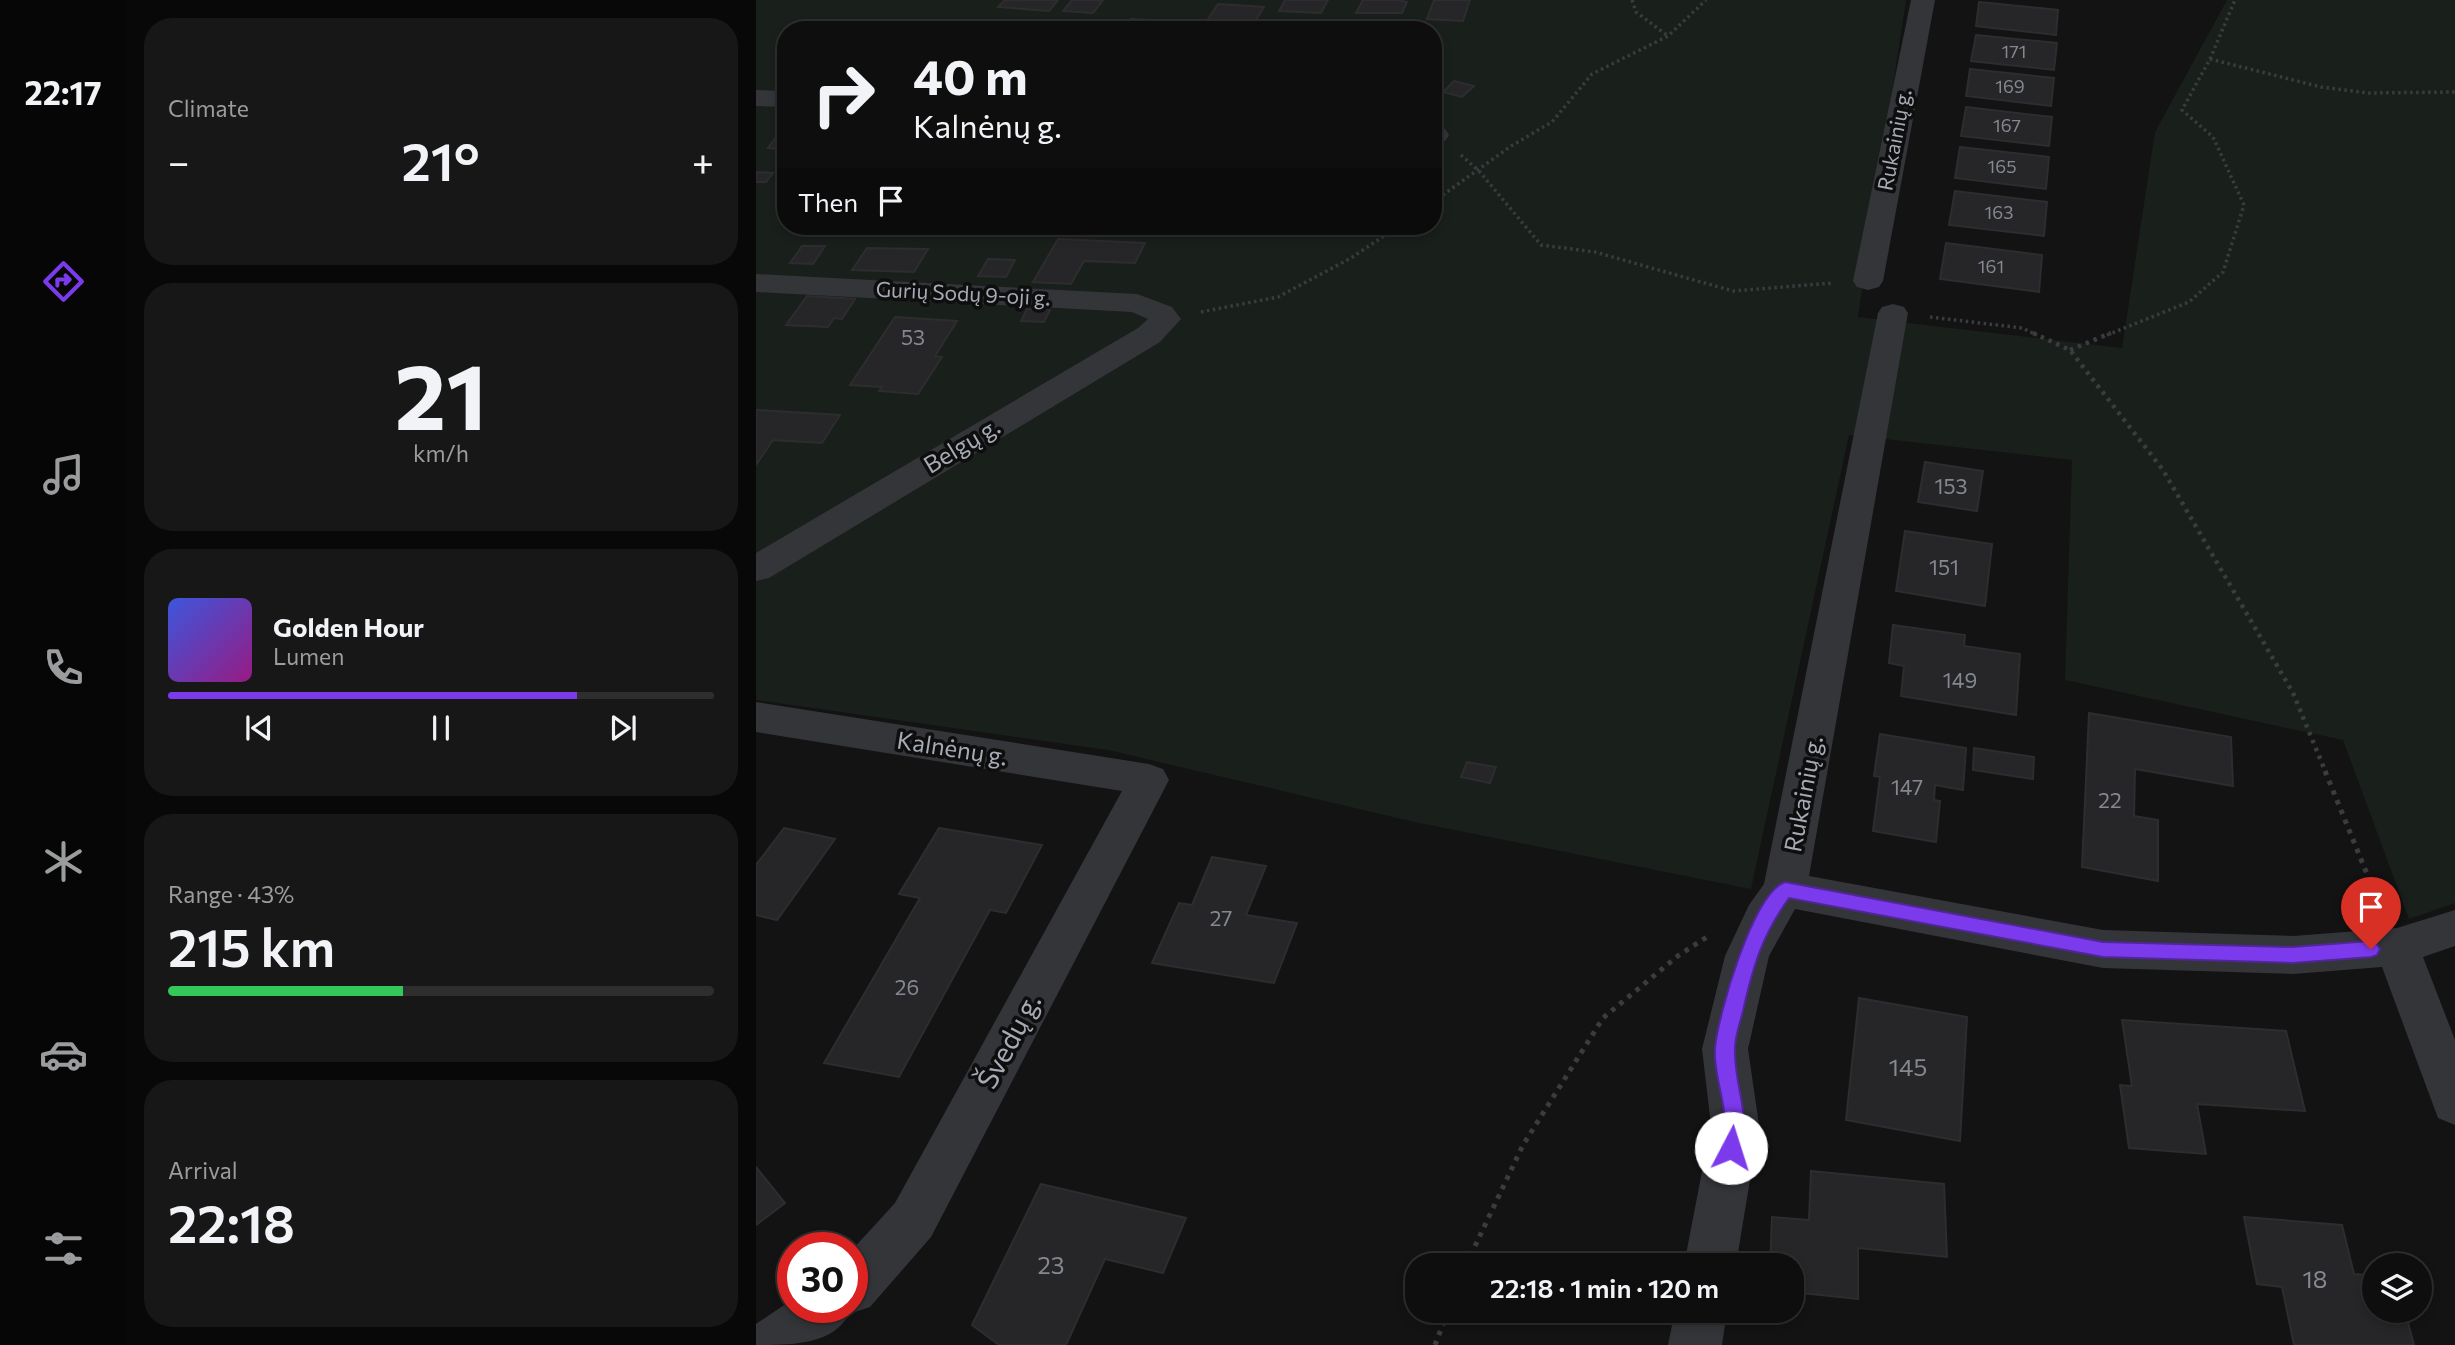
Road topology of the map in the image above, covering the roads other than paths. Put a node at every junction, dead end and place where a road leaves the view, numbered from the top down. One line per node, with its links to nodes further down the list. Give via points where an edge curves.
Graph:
1 (1923, 0): 4 (street, Rukainių g.)
2 (756, 98): 3 (street)
3 (777, 99)
4 (1868, 281)
5 (756, 282): 7 (street, Gurių Sodų 9-oji g., via 1137,303)
6 (1893, 313): 11 (street, Rukainių g.)
7 (1166, 319): 8 (street, Belgų g., via 1149,335)
8 (756, 569)
9 (756, 717): 10 (street, Kalnėnų g.)
10 (1149, 780): 16 (street, Švedų g., via 913,1220)
11 (1785, 889): 13 (street, via 2103,949 2292,955); 15 (street, Rukainių g., via 1746,956 1725,1049 1735,1125)
12 (2455, 928): 13 (street)
13 (2397, 947): 14 (street)
14 (2455, 1103)
15 (1712, 1253)
16 (868, 1271)
17 (803, 1323): 19 (street)
18 (1699, 1323): 20 (street)
19 (772, 1345)
20 (1695, 1345)

